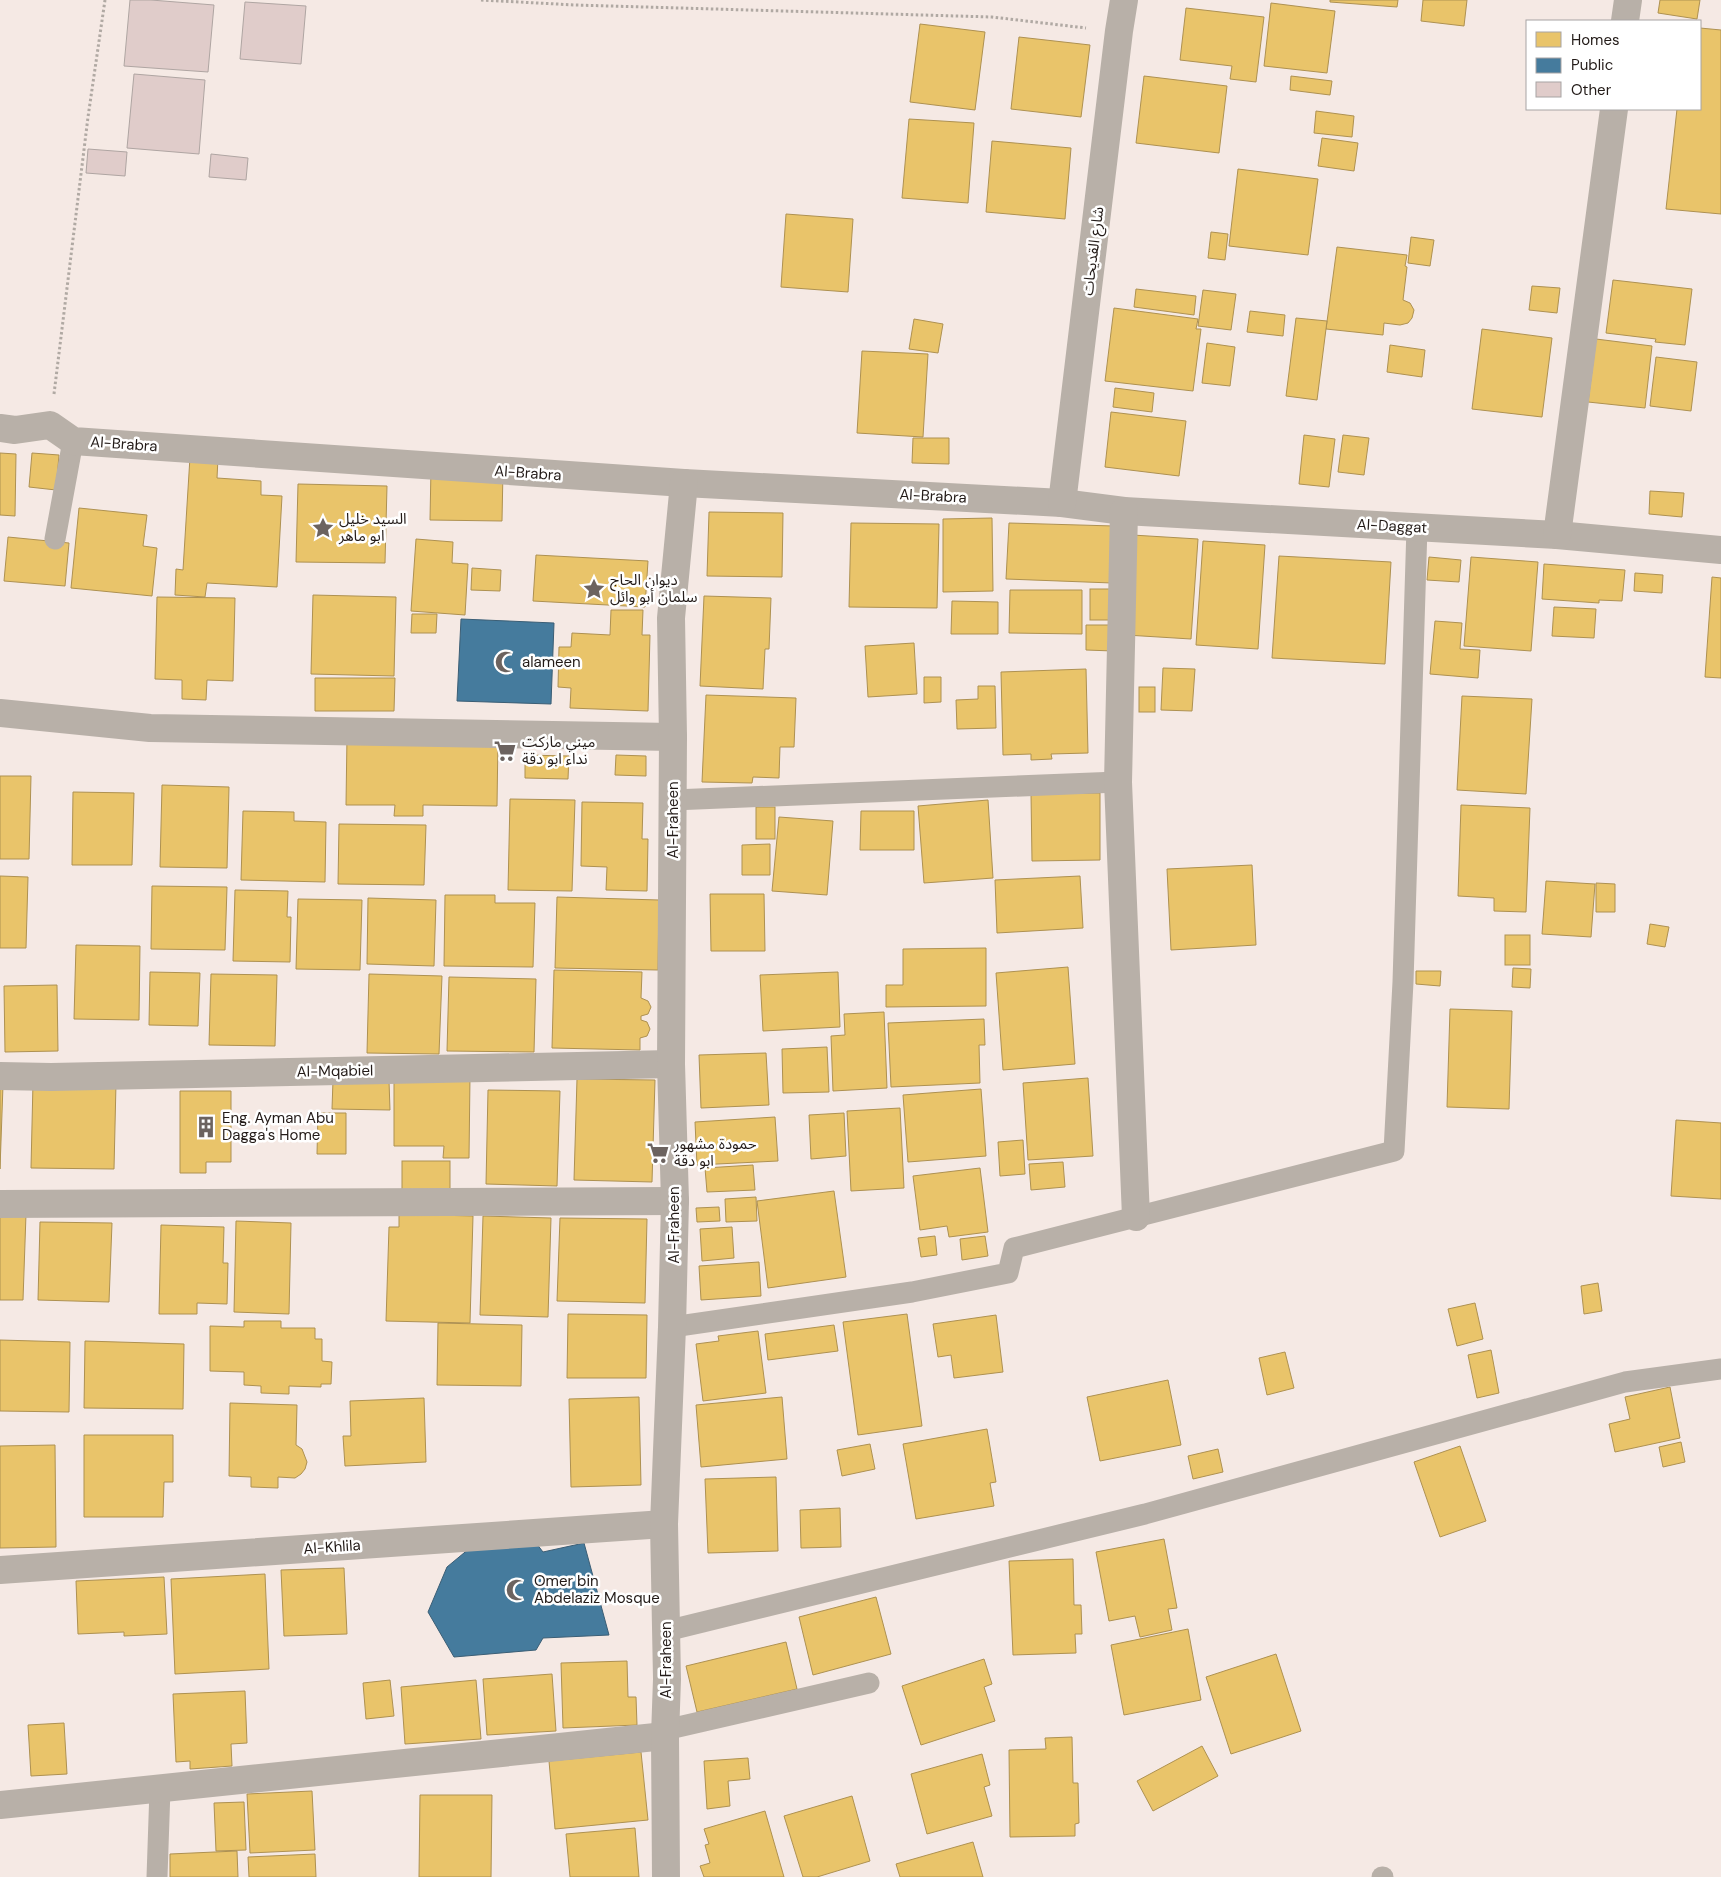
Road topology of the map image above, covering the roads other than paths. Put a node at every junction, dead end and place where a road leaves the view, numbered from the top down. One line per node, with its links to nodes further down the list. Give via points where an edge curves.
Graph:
1 (1124, 0): 8 (street, شارع القديحات)
2 (1628, 0): 3 (street)
3 (1625, 20)
4 (1614, 110): 11 (street)
5 (0, 428): 6 (street, Al-Brabra, via 15,430 50,425)
6 (73, 441): 7 (street, Al-Brabra); 12 (lane)
7 (684, 483): 8 (street, Al-Brabra); 15 (street, Al-Fraheen, via 671,618)
8 (1062, 502): 9 (street, Al-Daggat)
9 (1124, 511): 10 (street, Al-Daggat); 16 (street)
10 (1417, 527): 11 (street, Al-Daggat); 22 (lane, via 1403,982 1394,1151)
11 (1557, 535): 13 (street, Al-Daggat)
12 (55, 539)
13 (1721, 550)
14 (0, 713): 15 (street, via 150,728)
15 (673, 737): 17 (street, Al-Fraheen)
16 (1118, 782): 17 (lane); 22 (street)
17 (673, 800): 18 (street, Al-Fraheen)
18 (671, 1064): 19 (street, Al-Mqabiel); 20 (street, Al-Fraheen)
19 (0, 1076)
20 (675, 1201): 21 (street); 23 (street, Al-Fraheen)
21 (0, 1204)
22 (1136, 1217): 23 (lane, via 1014,1248 1008,1273 912,1292)
23 (672, 1327): 25 (street, Al-Fraheen)
24 (1721, 1369): 27 (lane, via 1625,1382 1145,1514)
25 (664, 1524): 26 (street, Al-Khlila); 27 (street, Al-Fraheen)
26 (0, 1570)
27 (666, 1631): 29 (street, Al-Fraheen)
28 (869, 1684): 29 (lane)
29 (665, 1733): 30 (street); 33 (street, Al-Fraheen)
30 (160, 1789): 31 (street); 32 (lane)
31 (0, 1805)
32 (157, 1877)
33 (666, 1877)

